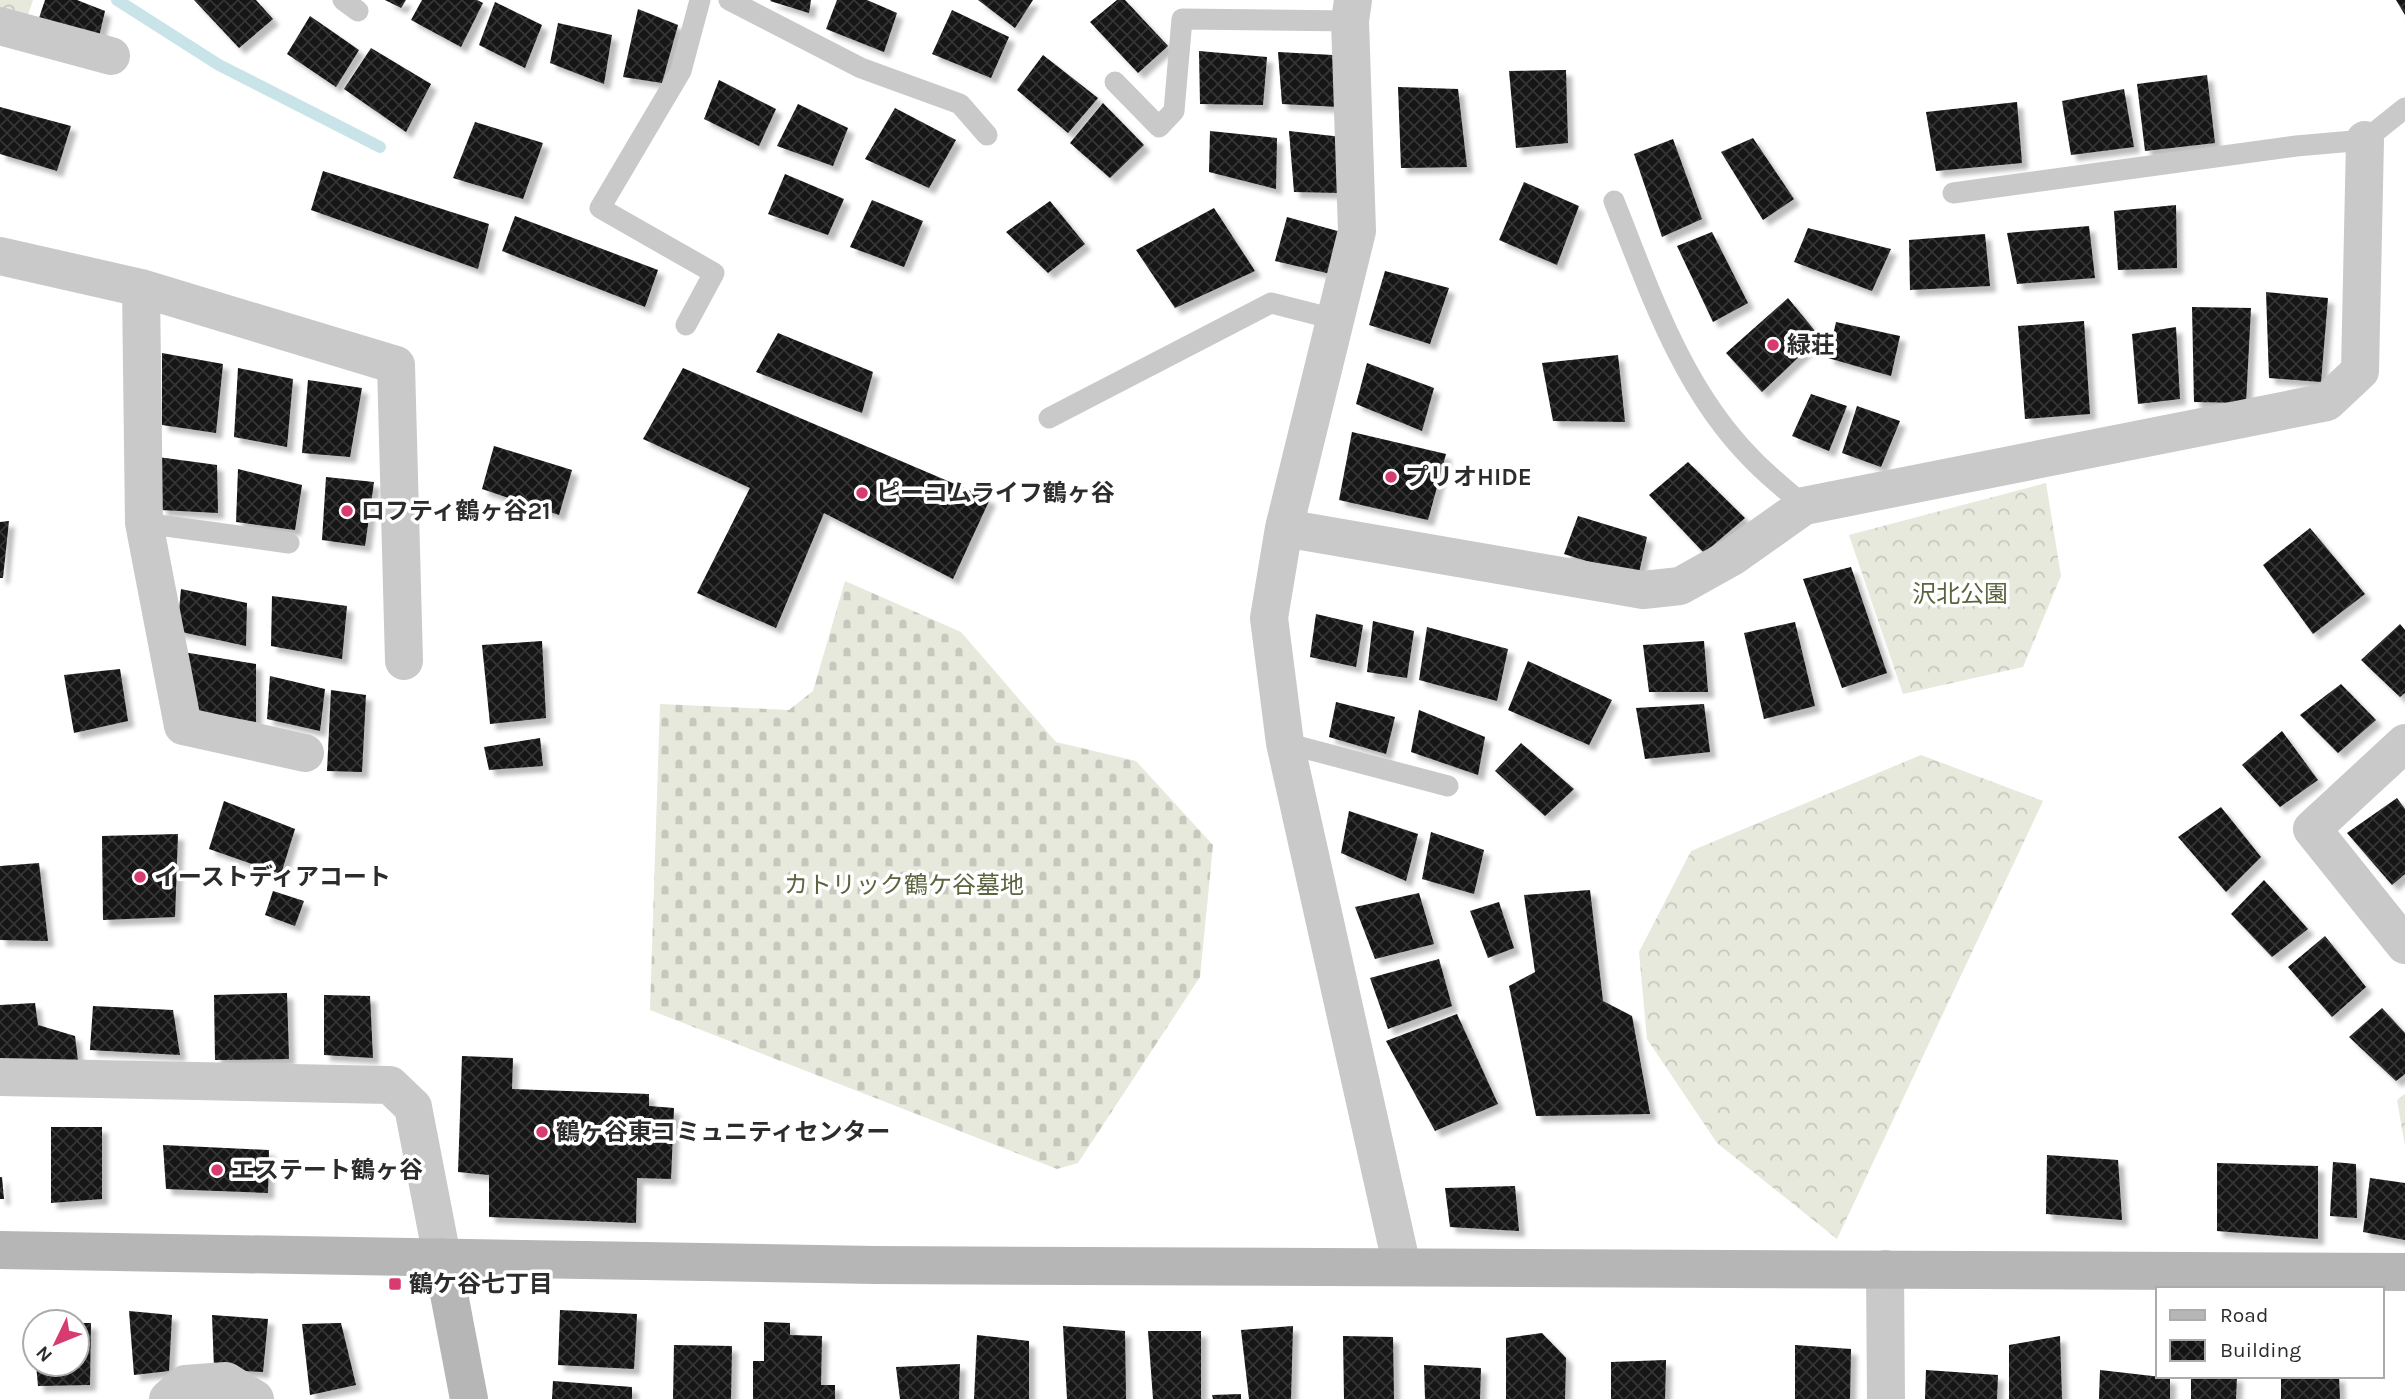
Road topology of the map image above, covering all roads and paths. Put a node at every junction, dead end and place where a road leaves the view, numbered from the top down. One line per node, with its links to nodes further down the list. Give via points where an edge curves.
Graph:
1 (700, 0): 15 (lane, via 681,71 600,208 715,273)
2 (729, 0): 8 (lane, via 861,68 960,104)
3 (1352, 10): 6 (lane, via 1182,19 1174,111 1159,127); 14 (street, via 1357,231)
4 (0, 26): 5 (street)
5 (111, 56)
6 (1115, 82)
7 (2405, 108): 9 (lane)
8 (987, 135)
9 (2365, 140): 10 (lane); 17 (street, via 2360,371 2327,402)
10 (1953, 193)
11 (1614, 201): 17 (lane, via 1670,340 1705,399 1750,458)
12 (0, 256): 13 (street)
13 (141, 288): 18 (street); 21 (street, via 396,365)
14 (1334, 319): 16 (lane, via 1271,303); 19 (street)
15 (686, 325)
16 (1049, 418)
17 (1804, 506): 19 (street, via 1732,557 1680,586 1643,590)
18 (144, 523): 20 (lane); 24 (street, via 183,726)
19 (1284, 528): 22 (street, via 1269,618)
20 (289, 543)
21 (404, 661)
22 (1285, 743): 25 (lane); 30 (street)
23 (2405, 743): 26 (street, via 2312,829)
24 (305, 753)
25 (1448, 786)
26 (2405, 945)
27 (0, 1077): 29 (street, via 390,1085 413,1107)
28 (0, 1250): 29 (street)
29 (442, 1256): 30 (street, via 889,1265); 35 (street)
30 (1402, 1267): 31 (street)
31 (1885, 1269): 32 (street); 36 (street)
32 (2405, 1272)
33 (168, 1399): 34 (street, via 185,1384 226,1381)
34 (255, 1399)
35 (470, 1399)
36 (1886, 1399)

